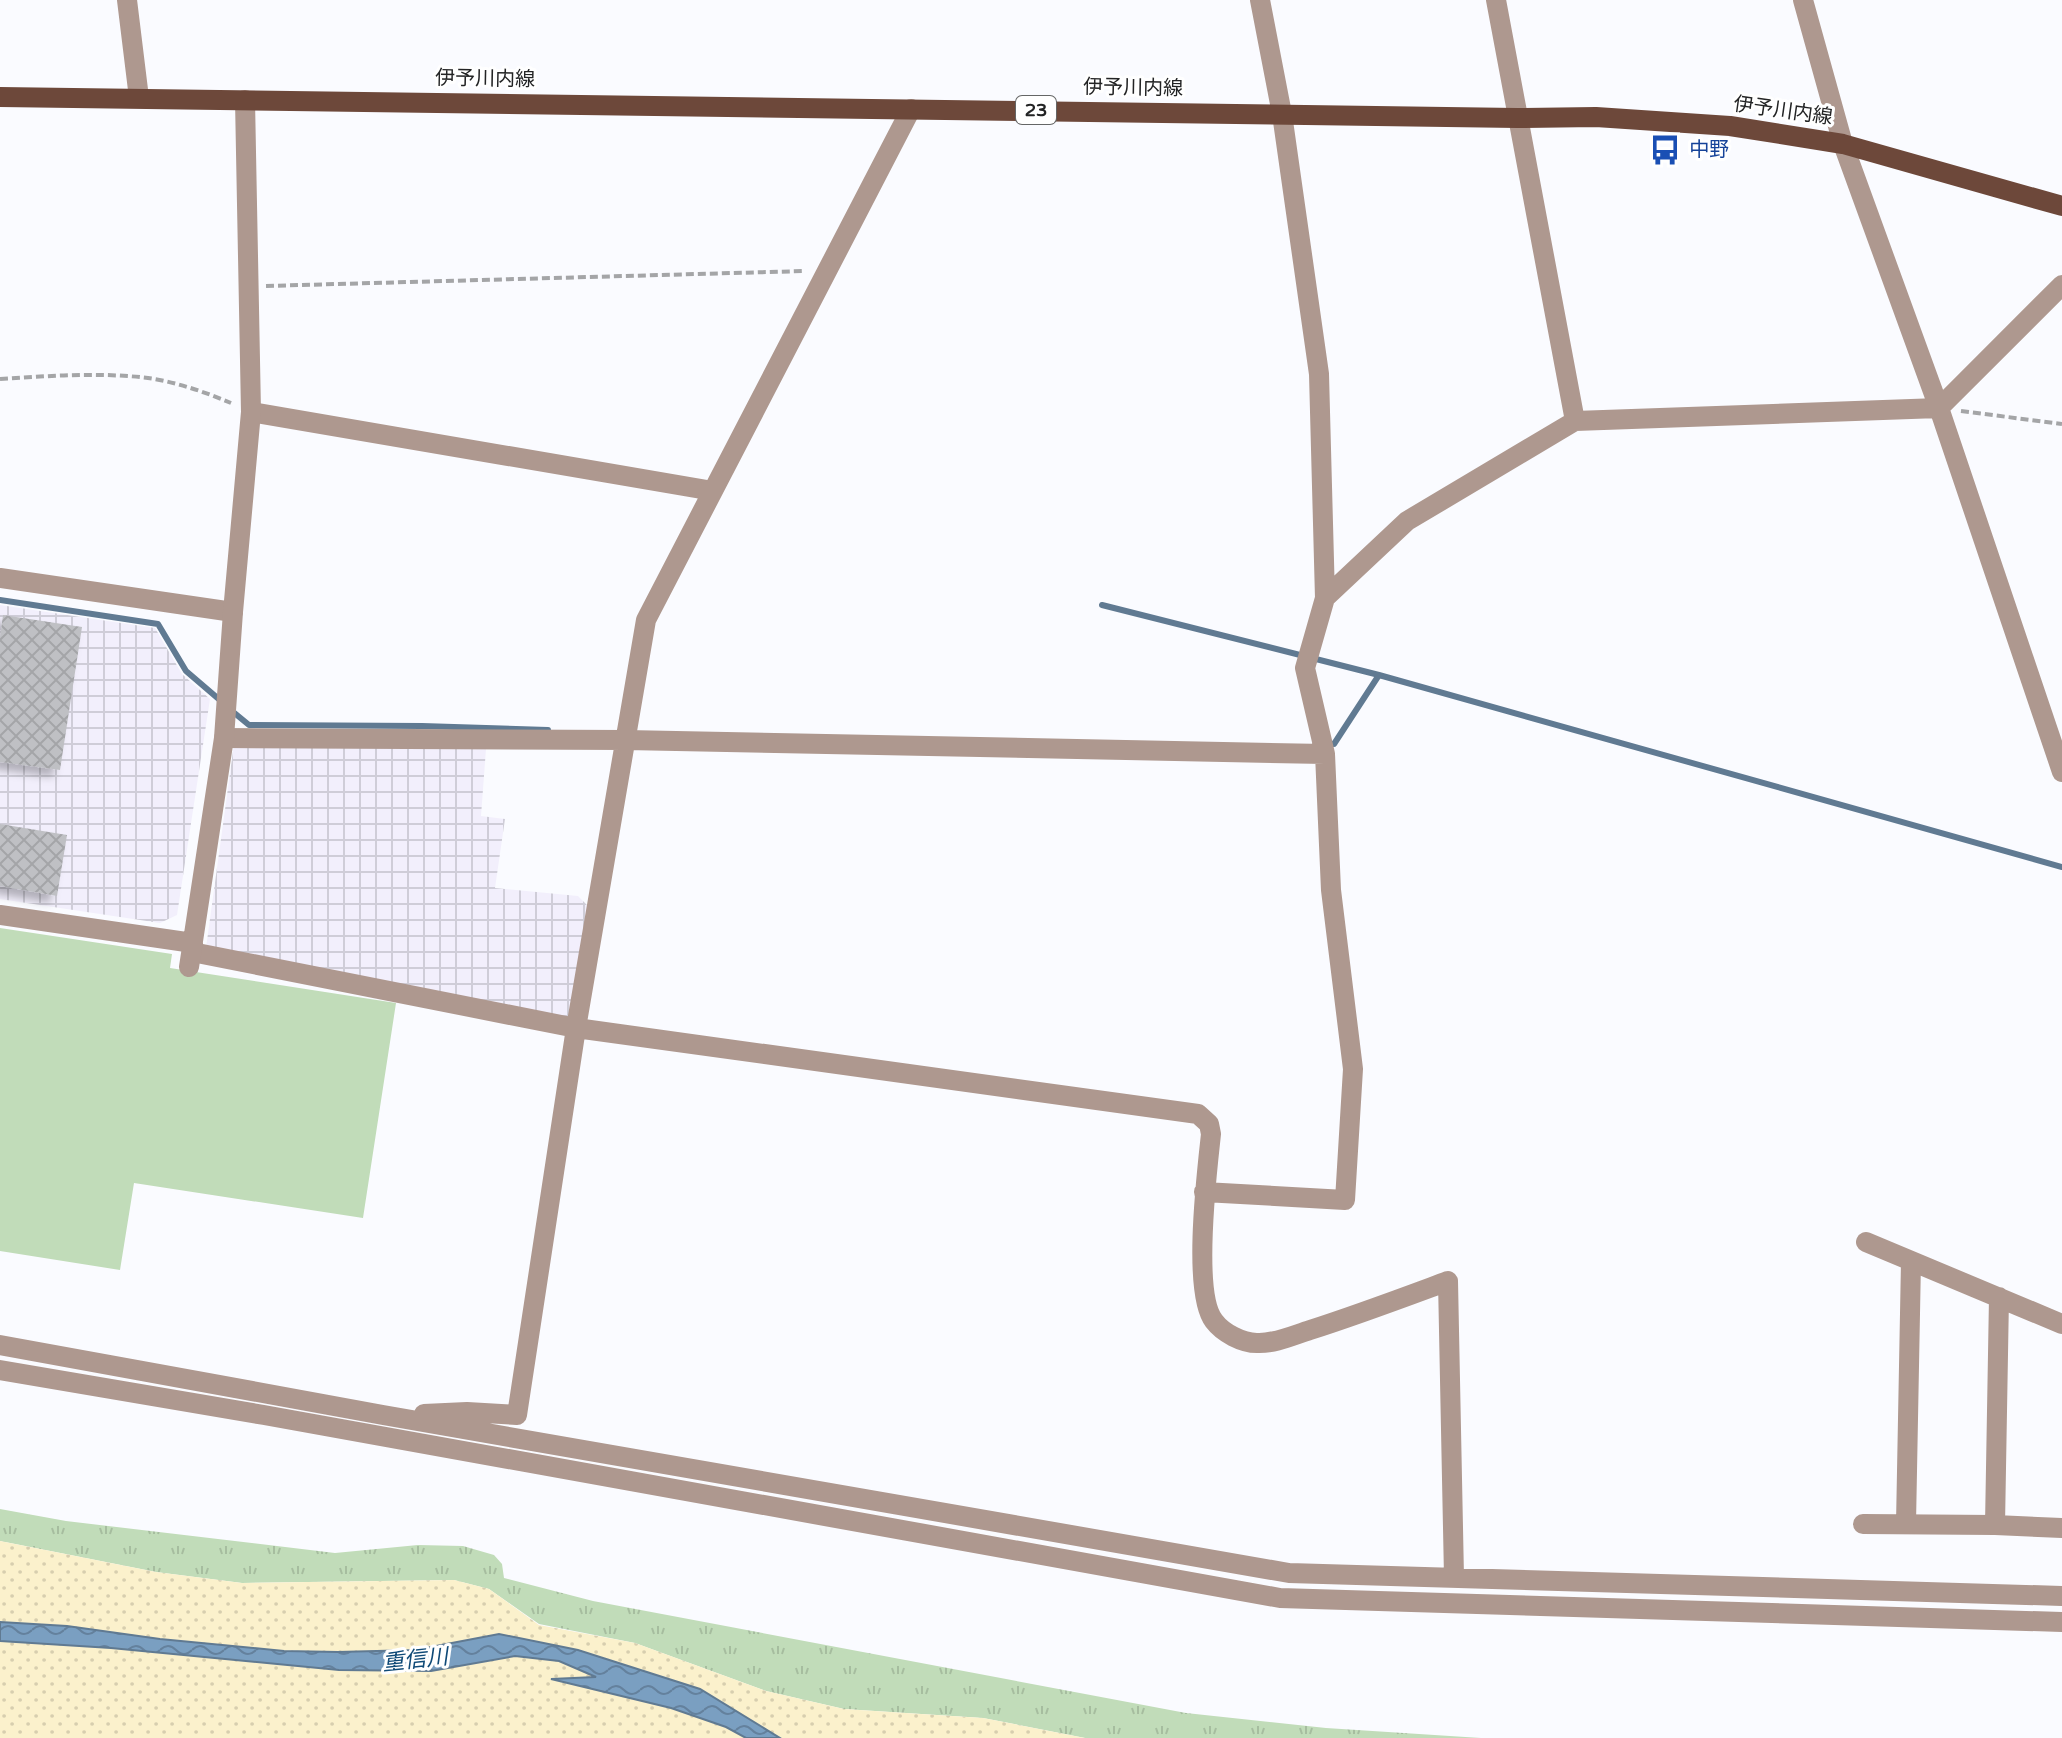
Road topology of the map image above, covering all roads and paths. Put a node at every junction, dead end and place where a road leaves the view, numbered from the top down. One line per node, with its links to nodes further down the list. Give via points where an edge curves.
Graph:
1 (127, 0): 6 (street)
2 (1260, 0): 9 (street)
3 (1496, 0): 10 (street)
4 (1803, 0): 11 (street)
5 (0, 97): 6 (main road, 伊予川内線 / 23)
6 (139, 98): 7 (main road, 伊予川内線 / 23)
7 (245, 100): 8 (main road, 伊予川内線 / 23); 15 (street)
8 (911, 109): 9 (main road, 伊予川内線 / 23); 13 (street)
9 (1282, 114): 10 (main road, 伊予川内線 / 23); 23 (street, via 1319,374)
10 (1517, 118): 11 (main road, 伊予川内線 / 23, via 1715,125); 19 (street)
11 (1843, 144): 12 (main road, 伊予川内線 / 23); 17 (street)
12 (2062, 206)
13 (828, 270): 15 (path); 21 (street)
14 (2062, 285): 17 (street)
15 (249, 286): 18 (street)
16 (0, 379): 18 (path, via 149,378 201,391)
17 (1939, 408): 19 (street); 20 (path); 28 (street)
18 (251, 412): 21 (street); 24 (street)
19 (1575, 421): 23 (street, via 1407,521)
20 (2062, 424)
21 (713, 491): 26 (street, via 646,620)
22 (0, 578): 24 (street)
23 (1325, 598): 27 (street, via 1305,668)
24 (233, 612): 25 (street)
25 (224, 738): 26 (street); 30 (street)
26 (626, 740): 27 (street); 31 (street)
27 (1325, 754): 32 (street, via 1331,890 1353,1069 1345,1200)
28 (2062, 772)
29 (0, 915): 30 (street)
30 (191, 954): 31 (street)
31 (576, 1028): 32 (street, via 1198,1114 1211,1134); 40 (street, via 517,1415)
32 (1204, 1192): 45 (street, via 1205,1295 1213,1320 1241,1340 1258,1343 1289,1337 1448,1281)
33 (1866, 1242): 34 (street)
34 (1911, 1261): 35 (street); 42 (street)
35 (1999, 1297): 36 (street); 43 (street)
36 (2062, 1324)
37 (0, 1345): 40 (street)
38 (0, 1370): 39 (street)
39 (264, 1415): 40 (street); 47 (street, via 1280,1598)
40 (383, 1415): 45 (street, via 1289,1573)
41 (1863, 1524): 42 (street)
42 (1906, 1524): 43 (street)
43 (1995, 1525): 44 (street)
44 (2062, 1528)
45 (1454, 1577): 46 (street)
46 (2062, 1596)
47 (2062, 1622)

